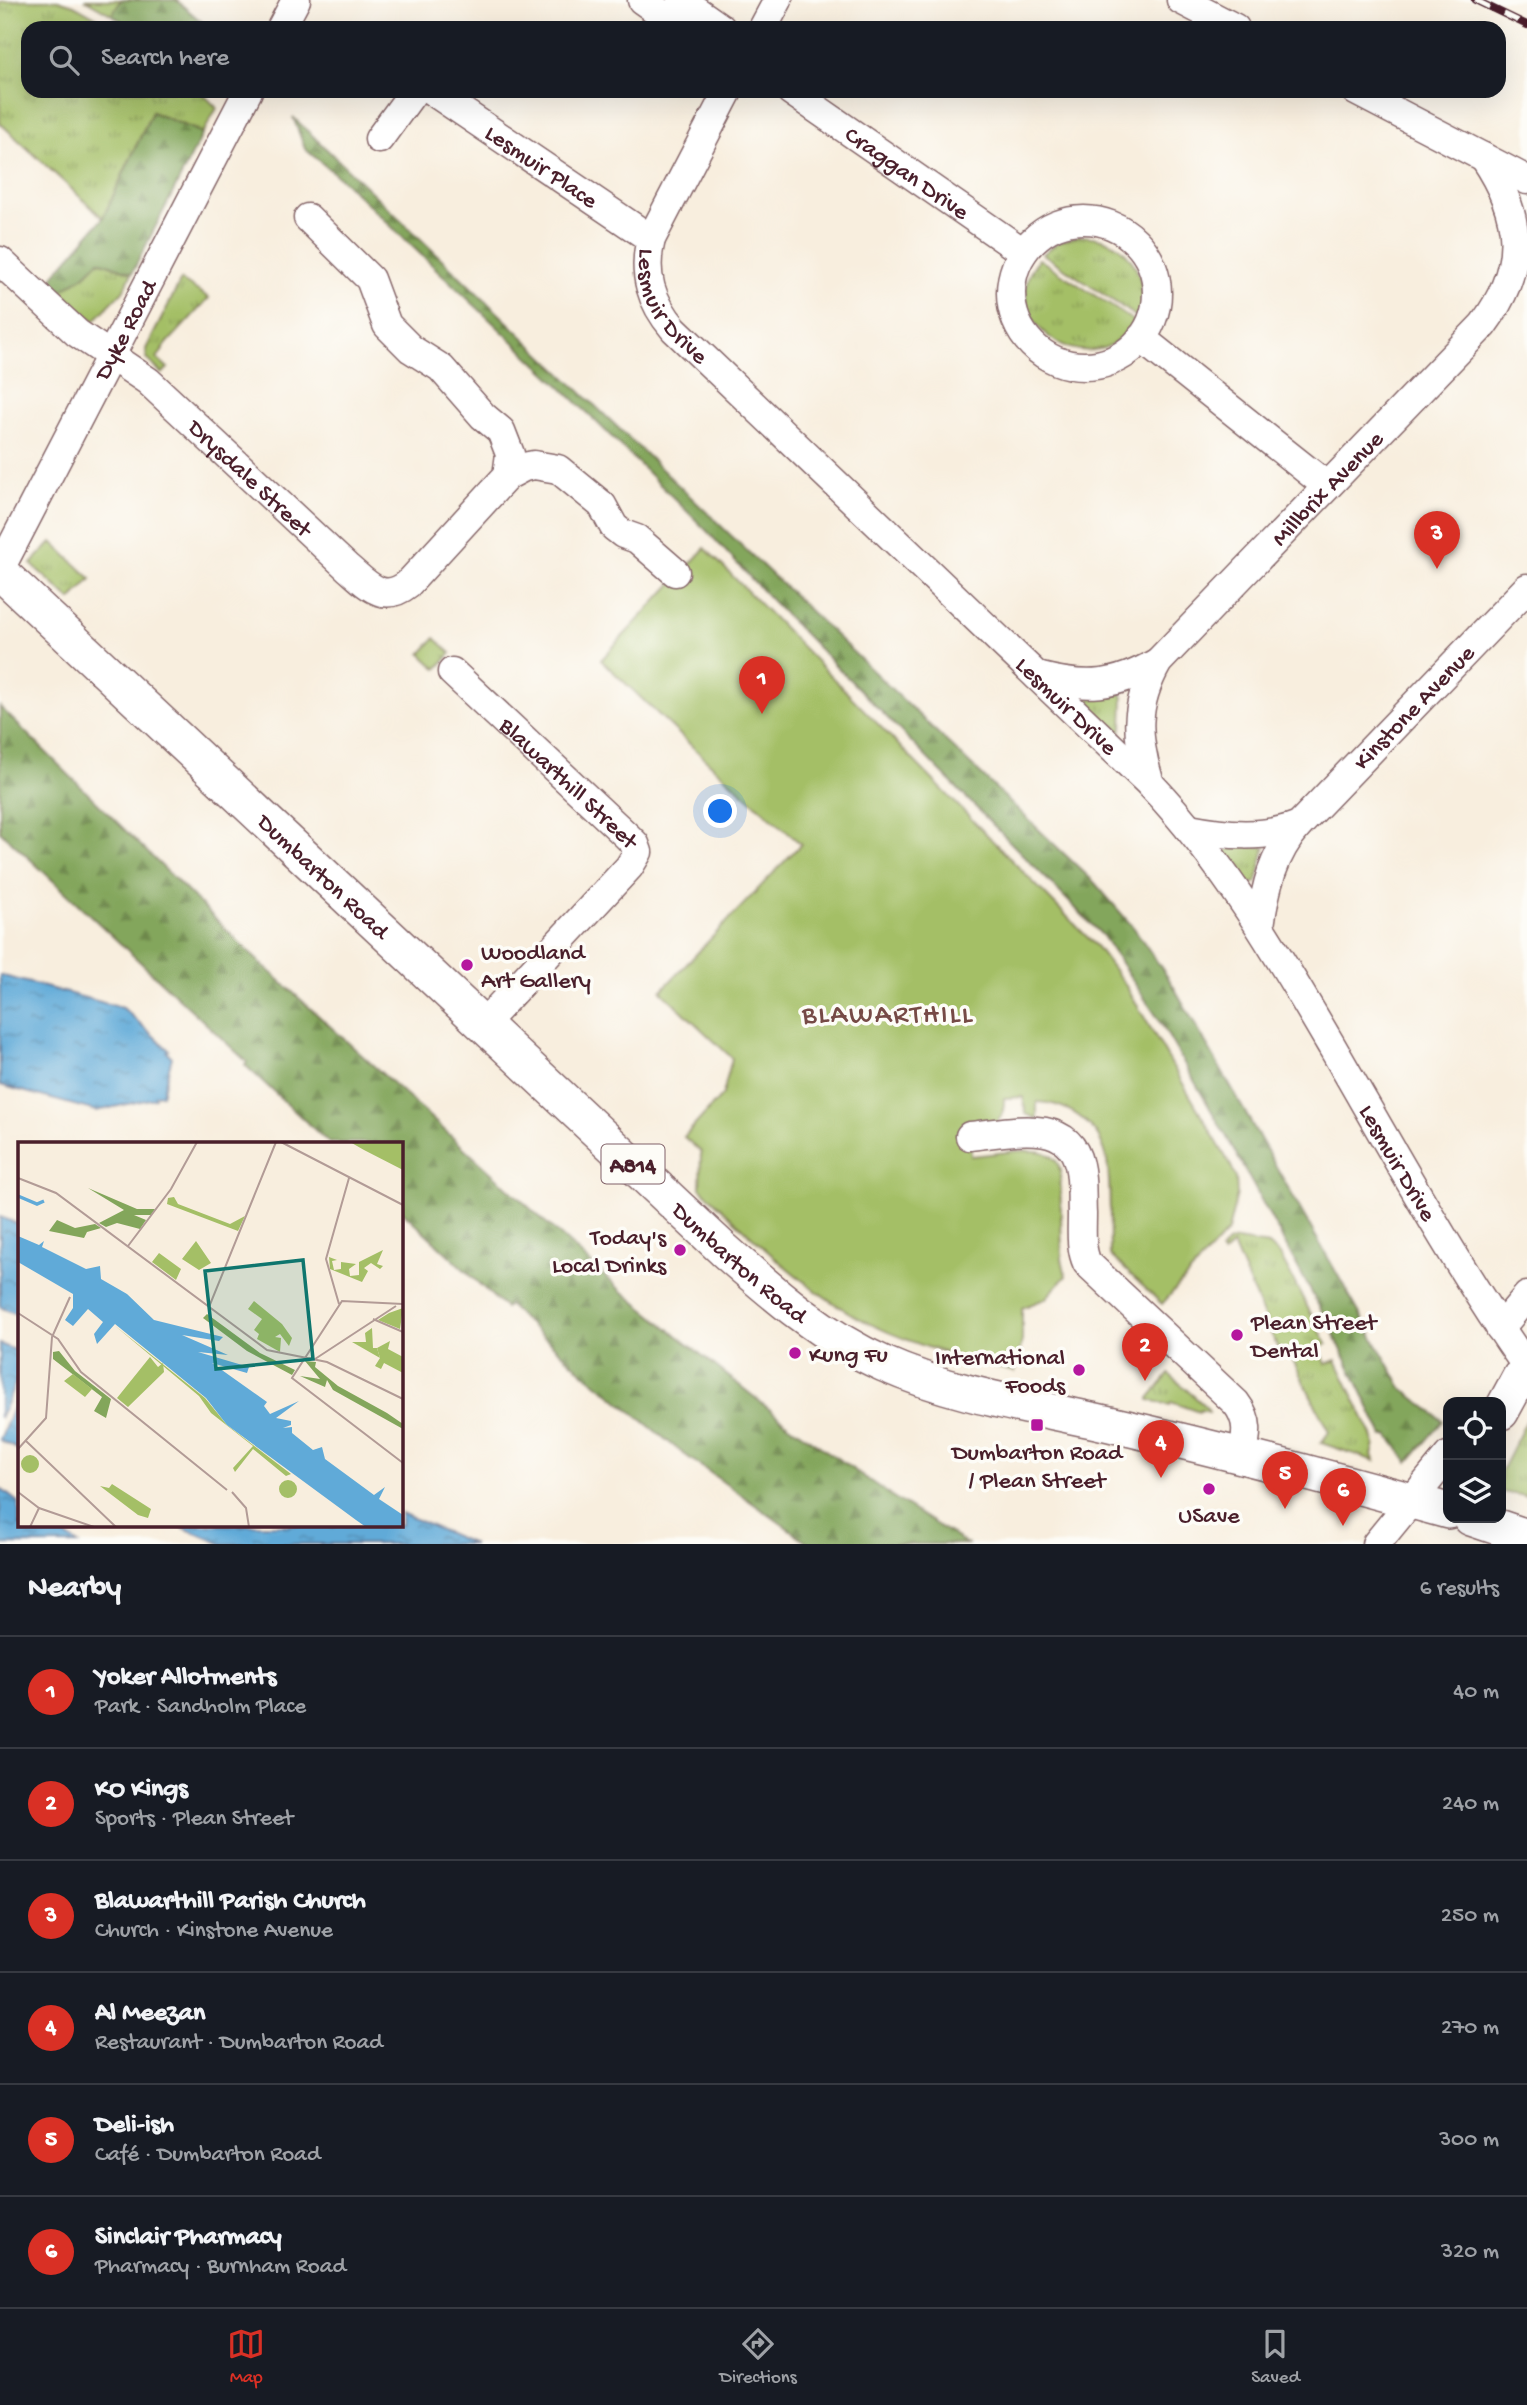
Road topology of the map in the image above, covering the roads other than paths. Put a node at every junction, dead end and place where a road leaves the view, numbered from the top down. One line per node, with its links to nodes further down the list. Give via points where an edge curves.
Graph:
1 (296, 0): 6 (street)
2 (642, 0): 7 (street)
3 (681, 0): 8 (street)
4 (778, 0): 9 (street)
5 (1181, 0): 10 (street)
6 (285, 21)
7 (672, 21)
8 (711, 21)
9 (767, 21)
10 (1222, 21)
11 (244, 98): 27 (street, Dyke Road)
12 (409, 98): 17 (street)
13 (442, 98): 21 (street, Lesmuir Place)
14 (724, 98): 21 (street, Lesmuir Drive)
15 (801, 98): 22 (street, Craggan Drive)
16 (1369, 98): 18 (street)
17 (379, 139)
18 (1483, 157): 19 (street); 25 (street, Millbrix Avenue, via 1507,195 1517,237 1512,280)
19 (1527, 180)
20 (308, 218): 28 (street, via 370,279 387,325 411,349 441,368 501,431 510,454)
21 (651, 239): 35 (street, Lesmuir Drive, via 647,261 650,290 674,329)
22 (1023, 252): 26 (street, via 1010,290 1012,310 1032,345 1068,365 1088,366 1108,362); 26 (street, via 1052,226 1071,220 1091,219 1127,233 1151,264 1156,283 1157,303)
23 (0, 261): 27 (street, Drysdale Street, via 76,332)
24 (1527, 293): 25 (street, Millbrix Avenue)
25 (1494, 312): 29 (street, Millbrix Avenue)
26 (1141, 338): 29 (street)
27 (110, 356): 28 (street, Drysdale Street, via 153,386 364,582 385,594 408,584); 30 (street, Dyke Road)
28 (507, 476): 31 (street, via 534,465 558,469 602,505 614,527 637,539)
29 (1327, 486): 33 (street, Millbrix Avenue)
30 (0, 571): 40 (main road, Dumbarton Road / A814)
31 (675, 572)
32 (1527, 588): 37 (street, Kinstone Avenue)
33 (1158, 663): 35 (street, Millbrix Avenue, via 1122,680 1095,685); 36 (street, Millbrix Avenue, via 1143,692 1139,728)
34 (452, 672): 40 (street, Blawarthill Street, via 627,836 638,852)
35 (1037, 676): 36 (street, Lesmuir Drive)
36 (1150, 784): 38 (street, Lesmuir Drive)
37 (1299, 825): 38 (street, via 1247,834); 39 (street, Kinstone Avenue, via 1274,862)
38 (1189, 828): 39 (street, Lesmuir Drive)
39 (1260, 926): 43 (street, Lesmuir Drive)
40 (484, 1023): 47 (main road, Dumbarton Road / A814, via 724,1250 833,1337 884,1364 941,1384)
41 (970, 1136): 47 (street, via 1049,1131 1071,1147 1081,1175 1087,1263 1236,1403 1248,1425)
42 (1527, 1296): 43 (street)
43 (1500, 1328): 44 (street, Lesmuir Drive)
44 (1525, 1371): 45 (street); 46 (main road)
45 (1501, 1397)
46 (1506, 1403)
47 (1242, 1456): 49 (main road, Dumbarton Road / A814)
48 (1445, 1460): 49 (street)
49 (1411, 1500): 50 (main road, Dumbarton Road / A814); 51 (street)
50 (1443, 1510)
51 (1376, 1544)

